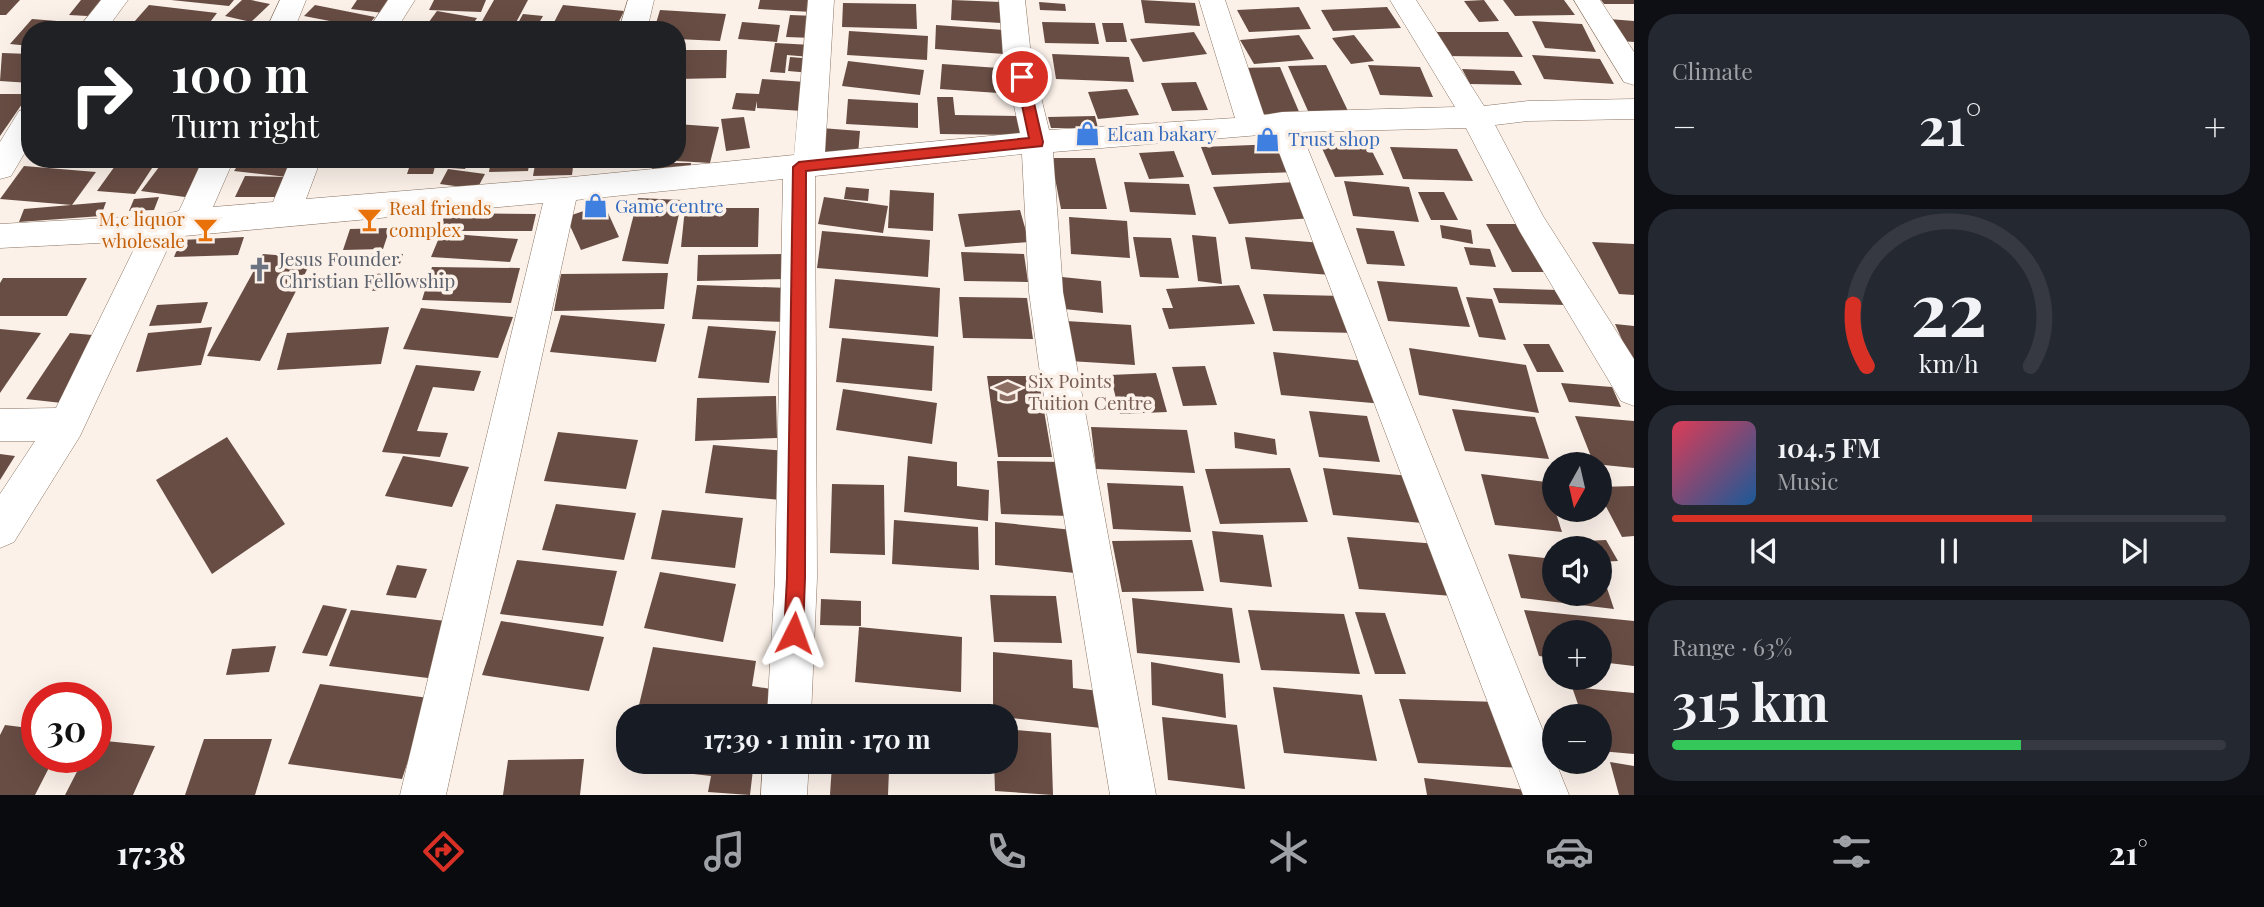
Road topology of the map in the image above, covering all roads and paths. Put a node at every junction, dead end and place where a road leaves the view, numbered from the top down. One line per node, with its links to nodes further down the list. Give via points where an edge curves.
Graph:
1 (115, 0): 10 (street)
2 (293, 0): 11 (street)
3 (402, 0): 12 (street)
4 (641, 0): 13 (street)
5 (821, 0): 20 (street)
6 (1012, 0): 19 (street, via 1017,56)
7 (1212, 0): 17 (street)
8 (1403, 0): 16 (street)
9 (1587, 0): 14 (street)
10 (98, 21)
11 (284, 21)
12 (389, 21)
13 (635, 21)
14 (1634, 75)
15 (1634, 109): 16 (street)
16 (1476, 117): 17 (street); 28 (street, via 1531,223)
17 (1267, 125): 19 (street); 37 (street)
18 (21, 133): 21 (street)
19 (1037, 142): 20 (street); 36 (street, via 1046,292)
20 (804, 166): 24 (street); 32 (street)
21 (0, 168)
22 (213, 168): 26 (street)
23 (302, 168): 25 (street)
24 (583, 178): 25 (street); 34 (street)
25 (285, 213): 26 (street)
26 (175, 224): 27 (street); 29 (street)
27 (0, 236)
28 (1634, 390)
29 (67, 424): 30 (street); 31 (street)
30 (0, 425)
31 (0, 529)
32 (790, 704)
33 (785, 774): 35 (street)
34 (423, 795)
35 (784, 795)
36 (1133, 795)
37 (1546, 795)

